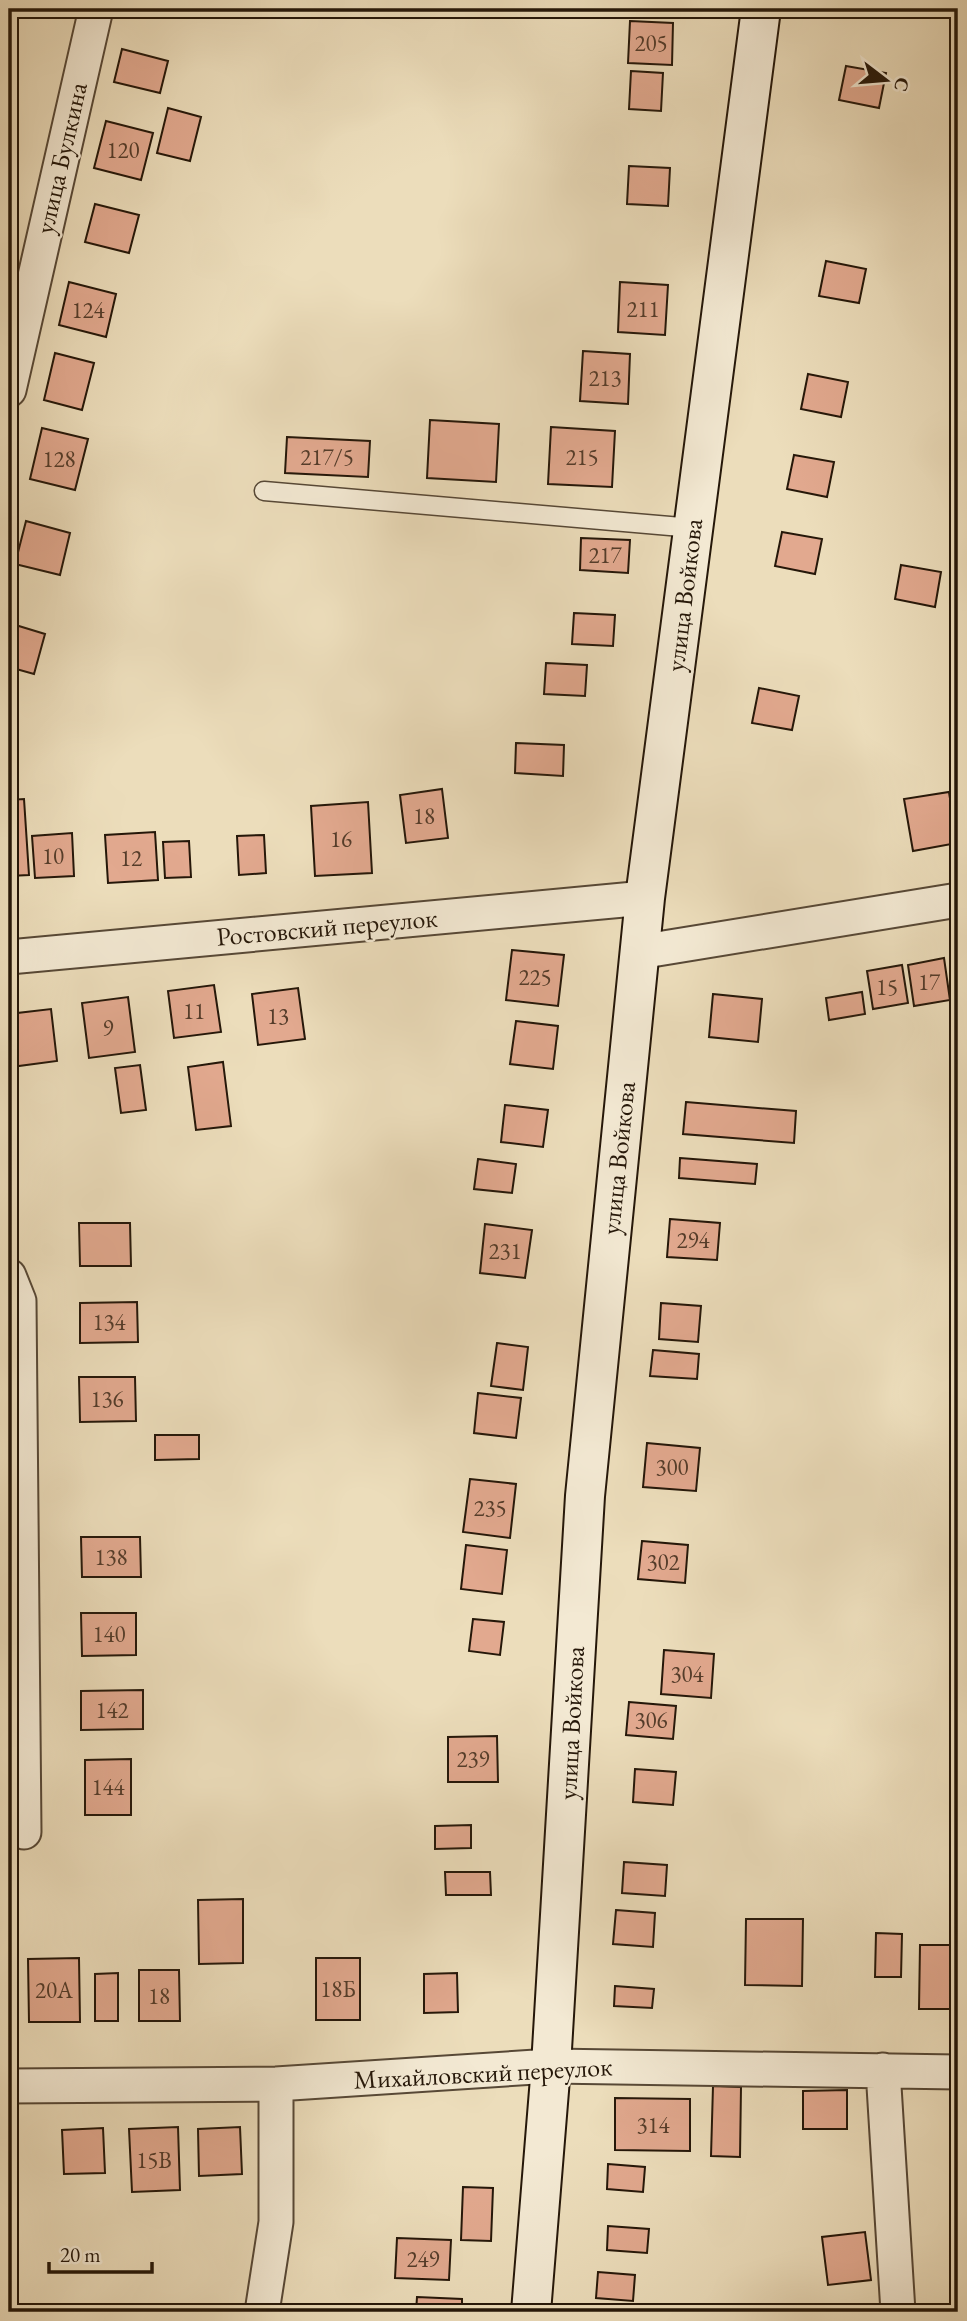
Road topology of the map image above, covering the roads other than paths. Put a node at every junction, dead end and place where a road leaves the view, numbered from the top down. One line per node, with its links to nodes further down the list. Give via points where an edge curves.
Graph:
1 (96, 9): 3 (street, улица Булкина)
2 (761, 9): 5 (main road, улица Войкова)
3 (9, 390)
4 (264, 491): 5 (lane)
5 (693, 528): 6 (main road, улица Войкова)
6 (645, 898): 8 (main road, улица Войкова); 9 (street, Ростовский переулок)
7 (958, 900): 8 (street)
8 (639, 952): 12 (main road, улица Войкова, via 585,1496)
9 (9, 957)
10 (9, 1276): 11 (street, via 19,1301)
11 (24, 1832)
12 (551, 2066): 13 (street, Михайловский переулок); 15 (street, Михайловский переулок); 18 (main road, улица Войкова)
13 (883, 2070): 14 (street, Михайловский переулок); 19 (street)
14 (958, 2072)
15 (276, 2084): 16 (street, Михайловский переулок); 17 (street, via 276,2222)
16 (9, 2086)
17 (262, 2312)
18 (531, 2312)
19 (898, 2312)

